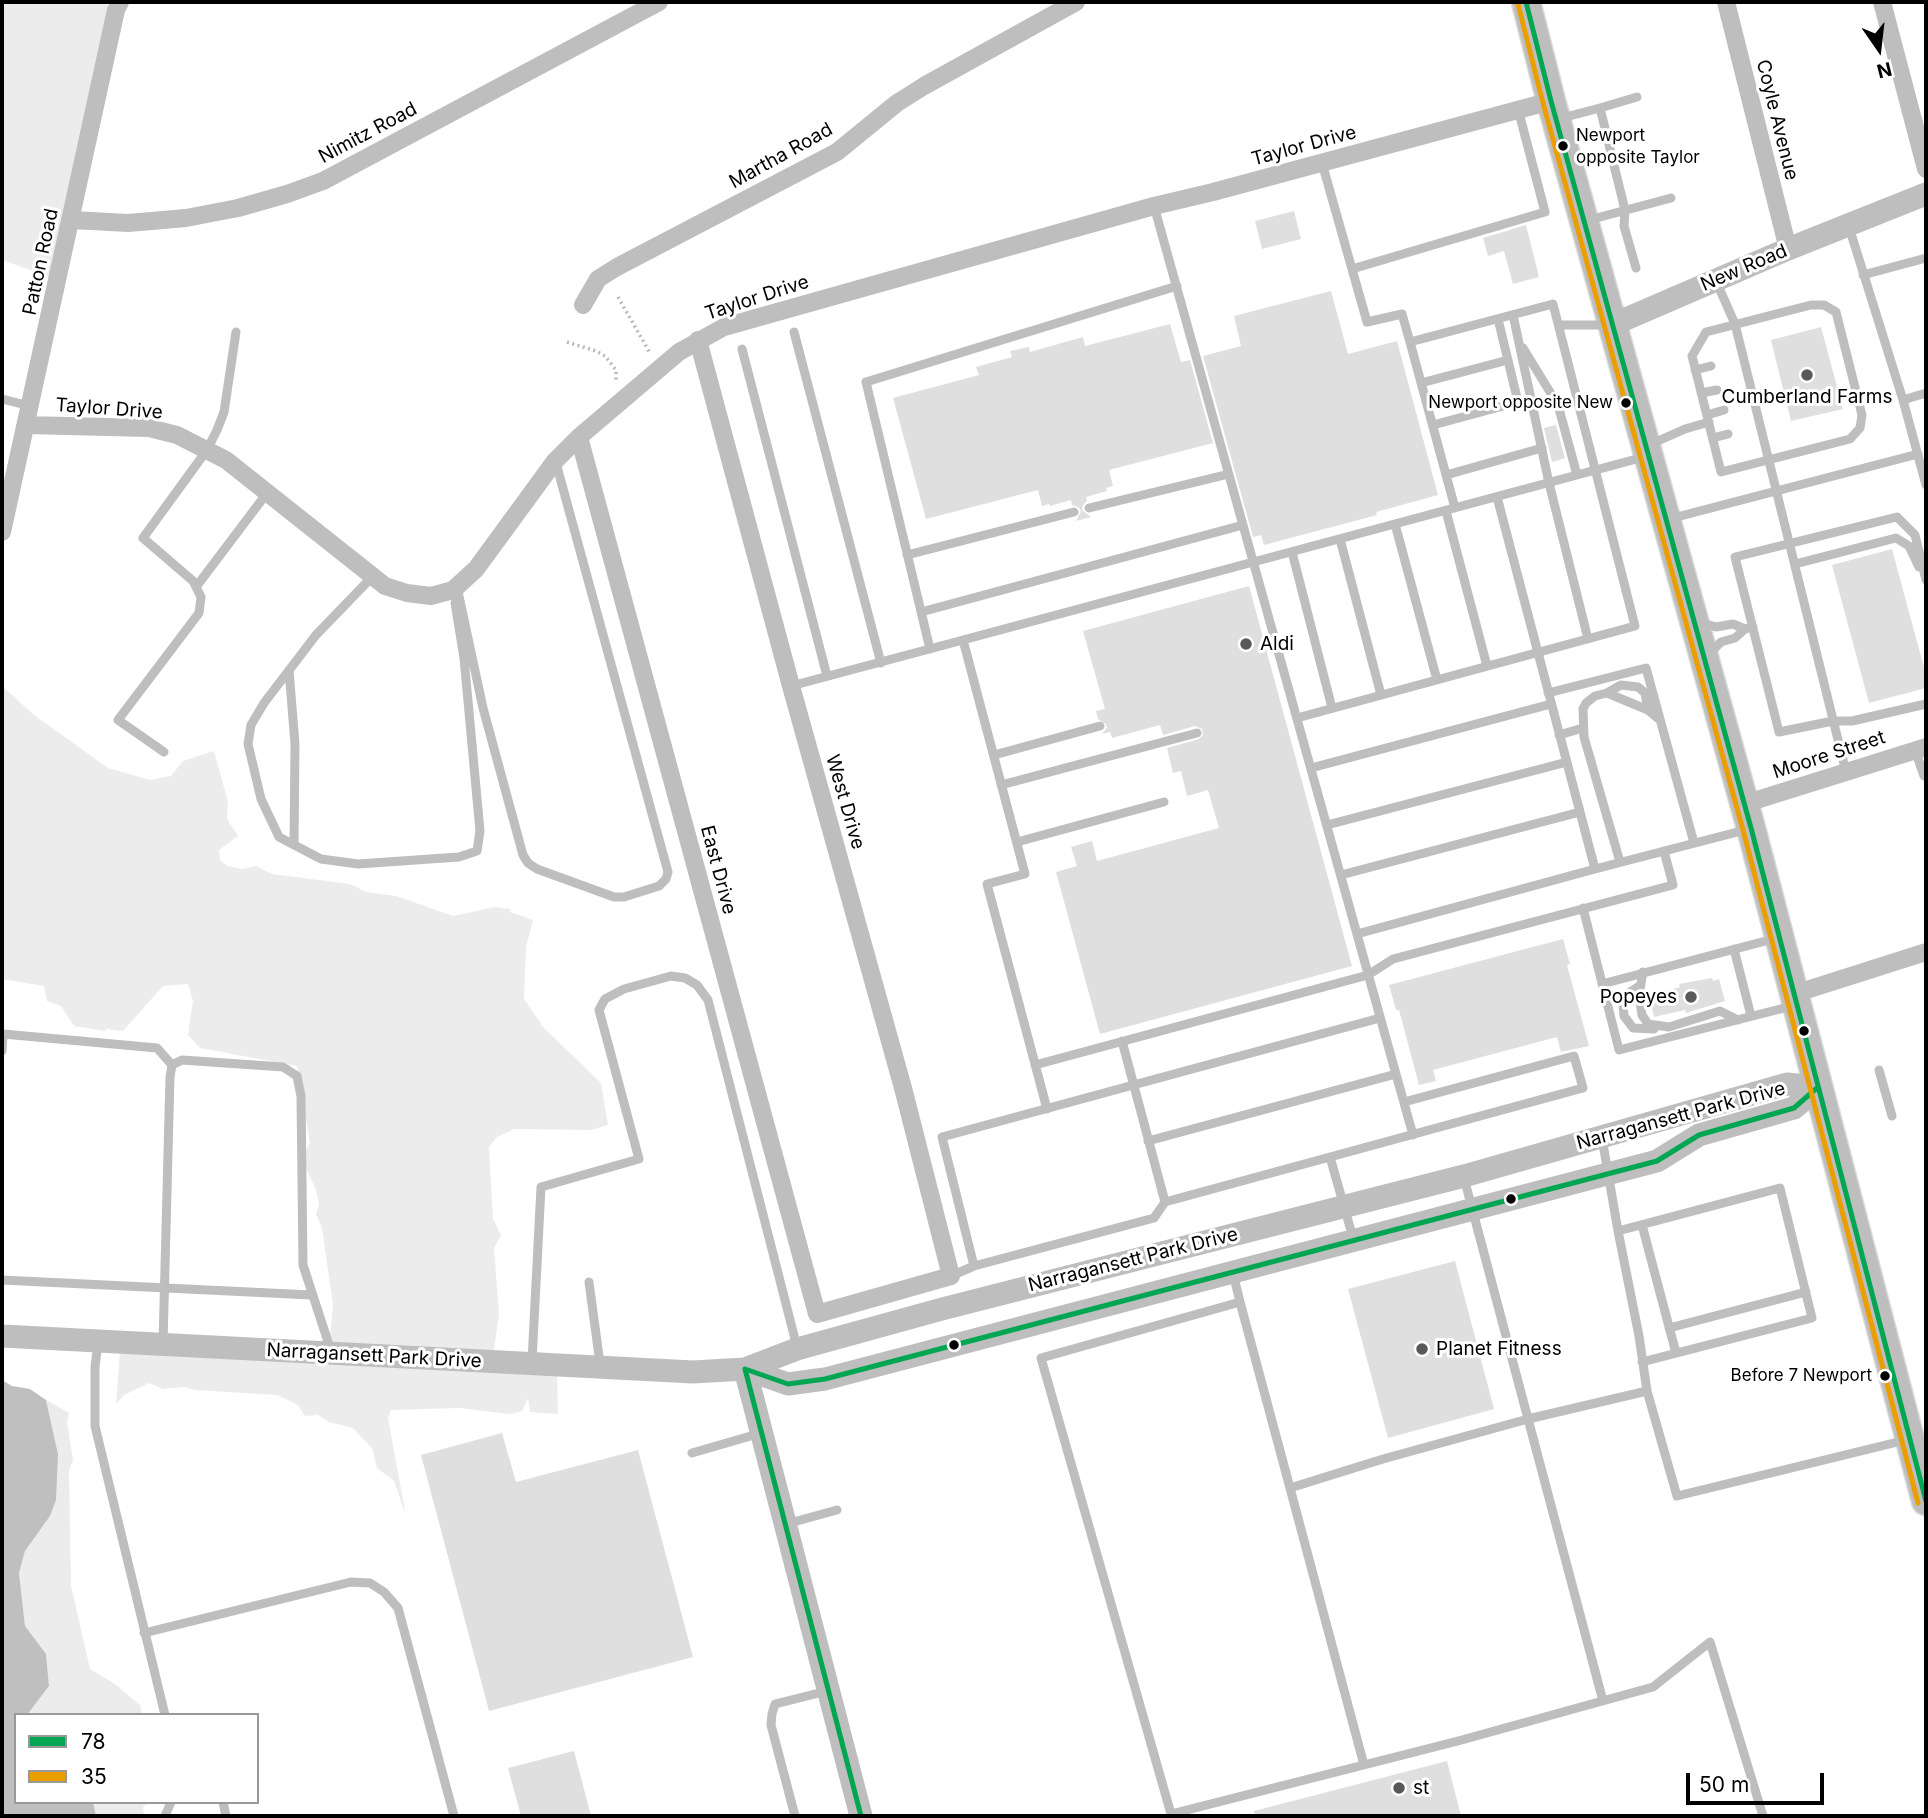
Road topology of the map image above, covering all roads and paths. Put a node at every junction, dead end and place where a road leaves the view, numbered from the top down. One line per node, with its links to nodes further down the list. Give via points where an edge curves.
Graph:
1 (120, 2): 17 (street, Patton Road)
2 (659, 2): 17 (street, Nimitz Road, via 299,190 186,218 128,223)
3 (1076, 2): 28 (street, Martha Road, via 924,86 837,152 617,267 598,279)
4 (1526, 2): 10 (main road)
5 (1726, 2): 20 (street, Coyle Avenue)
6 (1882, 2): 12 (street)
7 (1637, 97): 9 (lane)
8 (1518, 108): 10 (street, Taylor Drive); 11 (street, Taylor Drive); 23 (lane, via 1545,212)
9 (1600, 108): 10 (lane); 16 (lane)
10 (1553, 110): 18 (main road)
11 (1322, 163): 15 (street, Taylor Drive); 23 (lane)
12 (1926, 169)
13 (1926, 194): 19 (street, New Road)
14 (1671, 198): 16 (lane)
15 (1154, 206): 26 (lane); 36 (street, Taylor Drive, via 724,327)
16 (1625, 210): 18 (lane); 22 (lane)
17 (72, 220): 52 (street, Patton Road)
18 (1585, 221): 33 (main road)
19 (1848, 225): 20 (street, New Road); 24 (lane)
20 (1788, 249): 25 (street, New Road)
21 (1926, 258): 24 (lane)
22 (1636, 268)
23 (1352, 269): 39 (lane, via 1367,322 1402,314)
24 (1863, 275): 51 (lane)
25 (1716, 280): 31 (lane); 33 (street, New Road)
26 (1177, 286): 67 (lane); 85 (lane, via 866,382)
27 (618, 297): 43 (path)
28 (583, 305)
29 (1513, 315): 30 (lane); 32 (lane, via 1553,304); 37 (lane)
30 (1498, 319): 39 (lane); 41 (lane)
31 (1735, 324): 44 (lane, via 1706,332 1692,356); 64 (lane, via 1738,359); 64 (lane, via 1811,305 1824,305 1836,312 1859,402 1860,428 1850,439)
32 (1559, 325): 33 (lane, New Road); 66 (lane)
33 (1612, 325): 62 (main road)
34 (236, 332): 61 (lane, via 224,412)
35 (794, 332): 100 (lane)
36 (698, 340): 43 (street, Taylor Drive); 105 (street, West Drive)
37 (1518, 340): 60 (lane); 69 (lane, via 1558,405)
38 (567, 342): 46 (path, via 605,356 616,370)
39 (1410, 342): 45 (lane)
40 (742, 349): 103 (lane)
41 (1508, 360): 45 (lane); 56 (lane, via 1518,402)
42 (1711, 366): 44 (lane)
43 (659, 368): 58 (street, Taylor Drive)
44 (1695, 370): 48 (lane)
45 (1421, 383): 56 (lane)
46 (616, 386)
47 (1717, 390): 48 (lane)
48 (1701, 393): 54 (lane)
49 (1926, 393): 51 (lane)
50 (2, 399): 52 (lane)
51 (1903, 400): 63 (lane)
52 (30, 406): 55 (street, Patton Road)
53 (1724, 411): 54 (lane)
54 (1708, 419): 59 (lane); 62 (lane)
55 (26, 425): 61 (street, Taylor Drive, via 149,428); 81 (street, Patton Road)
56 (1433, 425): 68 (lane)
57 (1728, 434): 59 (lane)
58 (579, 437): 65 (street, Taylor Drive); 178 (street, East Drive, via 817,1314)
59 (1713, 438): 64 (lane, via 1721,472)
60 (1542, 448): 68 (lane); 70 (lane)
61 (207, 450): 73 (street, Taylor Drive); 90 (lane, via 143,538)
62 (1647, 451): 66 (lane); 78 (main road)
63 (1918, 454): 71 (lane); 72 (lane)
64 (1768, 460): 72 (lane)
65 (555, 461): 91 (street, Taylor Drive, via 476,569); 91 (lane, via 668,872 659,886 614,897 528,863 483,709)
66 (1595, 470): 69 (lane); 95 (lane, via 1635,626)
67 (1229, 474): 75 (lane); 80 (lane)
68 (1446, 475): 76 (lane)
69 (1577, 475): 70 (lane)
70 (1549, 483): 74 (lane); 95 (lane)
71 (1926, 485)
72 (1776, 492): 78 (lane); 83 (lane)
73 (267, 493): 88 (street, Taylor Drive); 90 (lane)
74 (1497, 496): 76 (lane); 98 (lane)
75 (1089, 508)
76 (1450, 509): 79 (lane); 101 (lane)
77 (1074, 512): 85 (lane)
78 (1666, 520): 93 (main road)
79 (1395, 524): 82 (lane); 104 (lane)
80 (1243, 525): 86 (lane); 92 (lane)
81 (2, 532)
82 (1340, 539): 84 (lane); 108 (lane)
83 (1790, 542): 87 (lane); 89 (lane, via 1897,517 1915,535); 94 (lane, via 1735,557)
84 (1292, 552): 86 (lane); 111 (lane)
85 (907, 555): 92 (lane)
86 (1254, 563): 96 (lane); 113 (lane)
87 (1796, 564): 89 (lane, via 1896,538 1909,546); 114 (lane)
88 (373, 576): 91 (street, Taylor Drive, via 385,586 407,593 431,596); 102 (lane)
89 (1926, 583)
90 (196, 587): 121 (lane, via 201,597 199,613 118,720)
91 (455, 588): 134 (lane, via 480,831 477,851 459,857 358,864 321,859)
92 (921, 612): 97 (lane)
93 (1693, 621): 94 (lane); 99 (main road)
94 (1749, 628): 99 (lane, via 1721,642); 114 (lane, via 1779,732)
95 (1588, 639): 98 (lane)
96 (963, 640): 97 (lane); 122 (lane)
97 (930, 649): 100 (lane)
98 (1537, 652): 101 (lane); 106 (lane)
99 (1704, 660): 130 (main road)
100 (881, 663): 103 (lane)
101 (1487, 666): 104 (lane)
102 (289, 670): 134 (lane, via 295,744); 134 (lane, via 251,725 247,744 261,799 279,837)
103 (827, 677): 105 (lane)
104 (1437, 680): 108 (lane)
105 (791, 686): 178 (street, West Drive)
106 (1548, 693): 109 (lane); 115 (lane, via 1646,668)
107 (1607, 693): 112 (lane); 112 (lane, via 1621,685 1638,687 1645,693); 117 (lane, via 1586,703)
108 (1381, 695): 111 (lane)
109 (1551, 704): 119 (lane); 124 (lane)
110 (1926, 704): 114 (lane)
111 (1332, 708): 113 (lane)
112 (1648, 710): 115 (lane)
113 (1297, 718): 124 (lane)
114 (1833, 721): 125 (lane)
115 (1661, 722): 133 (lane)
116 (1100, 726): 122 (lane)
117 (1583, 728): 119 (lane); 136 (lane)
118 (1197, 733): 127 (lane)
119 (1559, 735): 123 (lane)
120 (1921, 748): 125 (street, Moore Street); 126 (lane)
121 (164, 752)
122 (994, 755): 127 (lane)
123 (1567, 762): 129 (lane); 131 (lane)
124 (1311, 768): 131 (lane)
125 (1846, 772): 130 (street, Moore Street)
126 (1924, 776)
127 (1001, 785): 132 (lane)
128 (1164, 802): 132 (lane)
129 (1580, 812): 137 (lane); 138 (lane)
130 (1748, 816): 133 (lane); 141 (main road)
131 (1327, 825): 138 (lane)
132 (1017, 842): 156 (lane, via 1025,874 987,884)
133 (1694, 843): 135 (lane)
134 (294, 845)
135 (1664, 851): 136 (lane); 139 (lane, via 1673,885)
136 (1620, 862): 137 (lane)
137 (1595, 869): 140 (lane)
138 (1341, 876): 140 (lane)
139 (1580, 909): 145 (lane, via 1393,959); 146 (lane)
140 (1357, 934): 145 (lane)
141 (1779, 937): 142 (lane); 148 (main road)
142 (1734, 950): 144 (lane); 149 (lane)
143 (1926, 952): 148 (street)
144 (1643, 972): 146 (lane); 147 (lane)
145 (1368, 975): 150 (lane); 153 (lane)
146 (1602, 984): 151 (lane, via 1619,1050)
147 (1641, 985): 152 (lane, via 1642,1015 1648,1024); 152 (lane, via 1630,992 1623,1005 1624,1016 1633,1028)
148 (1795, 999): 149 (lane); 160 (main road)
149 (1751, 1016): 151 (lane)
150 (1380, 1017): 158 (lane); 159 (lane)
151 (1738, 1020): 152 (lane, via 1720,1011)
152 (1669, 1027)
153 (1122, 1041): 156 (lane); 159 (lane)
154 (2, 1051): 155 (lane, via 2,1034 156,1048)
155 (172, 1065): 181 (lane); 183 (lane, via 182,1060 283,1068 297,1076 303,1265)
156 (1035, 1065): 162 (lane)
157 (1879, 1070): 163 (lane)
158 (1396, 1074): 161 (lane); 166 (lane)
159 (1133, 1085): 162 (lane); 166 (lane)
160 (1818, 1087): 165 (street, Narragansett Park Drive, via 1787,1084); 168 (street, Narragansett Park Drive, via 1794,1108 1699,1135 1657,1161); 199 (main road)
161 (1404, 1102): 164 (lane); 164 (lane, via 1574,1056 1583,1088)
162 (1047, 1109): 176 (lane, via 942,1138)
163 (1892, 1116)
164 (1413, 1136): 167 (lane)
165 (1602, 1138): 168 (lane); 169 (street, Narragansett Park Drive)
166 (1148, 1141): 170 (lane)
167 (1330, 1157): 170 (lane); 171 (lane)
168 (1609, 1174): 172 (street, Narragansett Park Drive); 174 (lane)
169 (1464, 1176): 171 (street, Narragansett Park Drive); 172 (lane)
170 (1165, 1202): 176 (lane, via 1154,1218)
171 (1343, 1207): 175 (lane); 189 (street, Narragansett Park Drive)
172 (1473, 1209): 175 (street, Narragansett Park Drive); 197 (lane)
173 (1642, 1224): 174 (lane); 182 (lane, via 1780,1188); 185 (lane)
174 (1618, 1231): 192 (lane)
175 (1353, 1240): 177 (street, Narragansett Park Drive)
176 (974, 1266): 178 (lane)
177 (1232, 1271): 184 (lane); 195 (street, Narragansett Park Drive, via 825,1379 788,1384)
178 (951, 1276)
179 (2, 1280): 181 (lane)
180 (589, 1283): 194 (lane)
181 (164, 1287): 183 (lane); 188 (lane)
182 (1805, 1292): 185 (lane); 190 (lane, via 1812,1318)
183 (312, 1295): 191 (lane)
184 (1240, 1302): 201 (lane); 209 (lane, via 1041,1358 1171,1814)
185 (1669, 1328): 190 (lane)
186 (2, 1336): 187 (street, Narragansett Park Drive)
187 (99, 1342): 188 (street, Narragansett Park Drive); 205 (lane, via 95,1426)
188 (163, 1345): 191 (street, Narragansett Park Drive)
189 (797, 1349): 193 (lane, via 708,1000 697,985 671,976 624,989 605,999 599,1010 639,1159 541,1187); 195 (street, Narragansett Park Drive)
190 (1676, 1353): 192 (lane)
191 (332, 1354): 193 (street, Narragansett Park Drive)
192 (1642, 1362): 196 (lane)
193 (531, 1364): 194 (street, Narragansett Park Drive)
194 (600, 1366): 195 (street, Narragansett Park Drive, via 693,1372)
195 (746, 1369): 198 (street)
196 (1647, 1391): 197 (lane); 199 (lane, via 1677,1496)
197 (1528, 1419): 201 (lane); 207 (lane)
198 (762, 1432): 200 (lane); 204 (street)
199 (1911, 1439): 202 (main road)
200 (692, 1453)
201 (1290, 1488): 209 (lane)
202 (1926, 1502)
203 (837, 1510): 204 (lane)
204 (786, 1524): 206 (street)
205 (144, 1633): 208 (lane); 210 (lane, via 351,1582 370,1583 398,1608)
206 (828, 1690): 211 (lane, via 775,1704 772,1714); 212 (street)
207 (1602, 1701): 209 (lane); 213 (lane, via 1653,1687 1710,1642)
208 (164, 1713)
209 (1364, 1765)
210 (454, 1816)
211 (795, 1816)
212 (862, 1816)
213 (1762, 1816)

